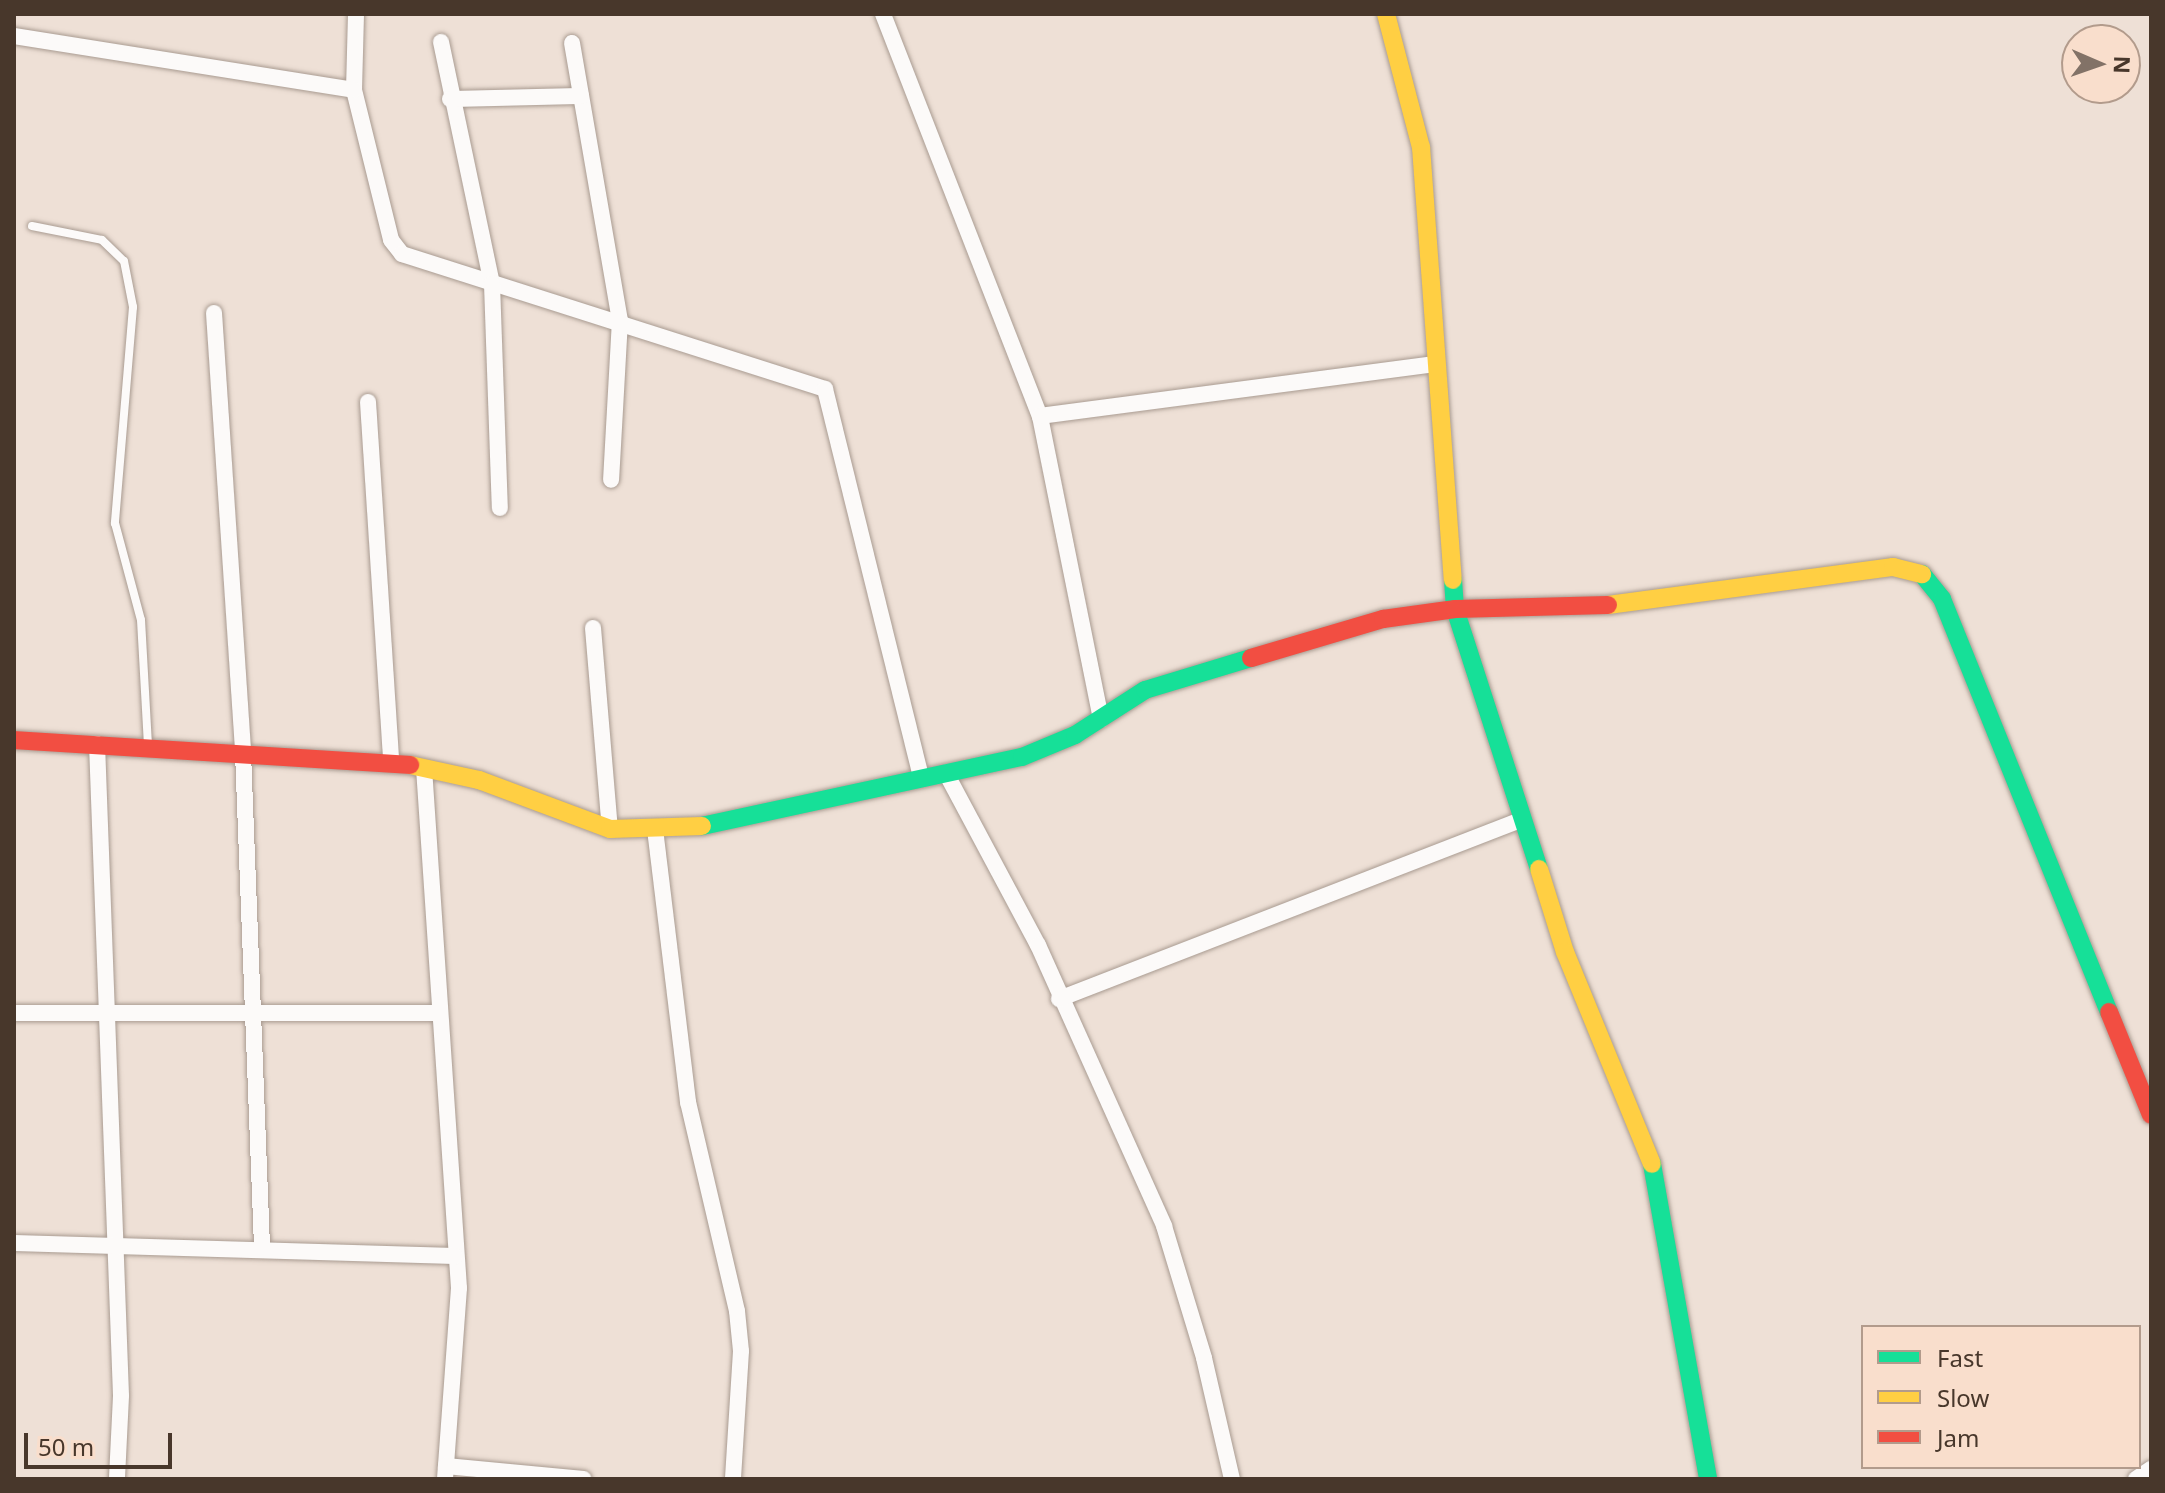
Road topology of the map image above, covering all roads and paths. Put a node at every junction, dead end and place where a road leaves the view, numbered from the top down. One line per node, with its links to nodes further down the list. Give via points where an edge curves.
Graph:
1 (356, 14): 7 (street)
2 (883, 14): 16 (street)
3 (1386, 14): 14 (street, via 1421,147)
4 (14, 36): 7 (street)
5 (441, 42): 9 (street)
6 (572, 43): 8 (street)
7 (354, 90): 11 (street, via 391,240 416,262)
8 (581, 96): 9 (street); 13 (street)
9 (450, 99): 11 (street)
10 (32, 226): 24 (lane, via 102,240 124,261 133,307 115,523 141,620)
11 (492, 284): 13 (street); 18 (street)
12 (214, 313): 25 (street)
13 (620, 320): 17 (street); 29 (street, via 825,389)
14 (1437, 364): 16 (street); 19 (street)
15 (368, 402): 26 (street)
16 (1040, 416): 21 (street)
17 (611, 480)
18 (500, 508)
19 (1455, 609): 21 (street, via 1383,619 1145,690); 30 (street); 38 (street, via 1607,605 1893,567 1926,575 1942,599)
20 (593, 628): 31 (street)
21 (1101, 719): 28 (street, via 1022,757)
22 (14, 740): 23 (street)
23 (97, 744): 24 (street); 36 (street)
24 (148, 747): 25 (street)
25 (243, 752): 26 (street); 37 (street)
26 (391, 761): 27 (street)
27 (424, 768): 31 (street, via 479,780); 35 (street)
28 (946, 773): 29 (street); 33 (street, via 1038,945)
29 (921, 778): 32 (street, via 690,829)
30 (1521, 820): 33 (street); 49 (street, via 1565,952 1657,1177)
31 (610, 829): 32 (street)
32 (655, 829): 47 (street, via 688,1102 737,1311 741,1351)
33 (1059, 999): 48 (street, via 1164,1226 1204,1358)
34 (14, 1013): 36 (street)
35 (440, 1013): 37 (street); 42 (street)
36 (106, 1015): 37 (street); 40 (street)
37 (253, 1016): 41 (street)
38 (2151, 1115)
39 (14, 1243): 40 (street)
40 (115, 1246): 41 (street); 45 (street, via 121,1396)
41 (262, 1250): 42 (street)
42 (455, 1256): 44 (street, via 459,1288)
43 (2151, 1469): 50 (street)
44 (446, 1473): 46 (street)
45 (117, 1479)
46 (583, 1479)
47 (733, 1479)
48 (1232, 1479)
49 (1708, 1479)
50 (2136, 1479)

